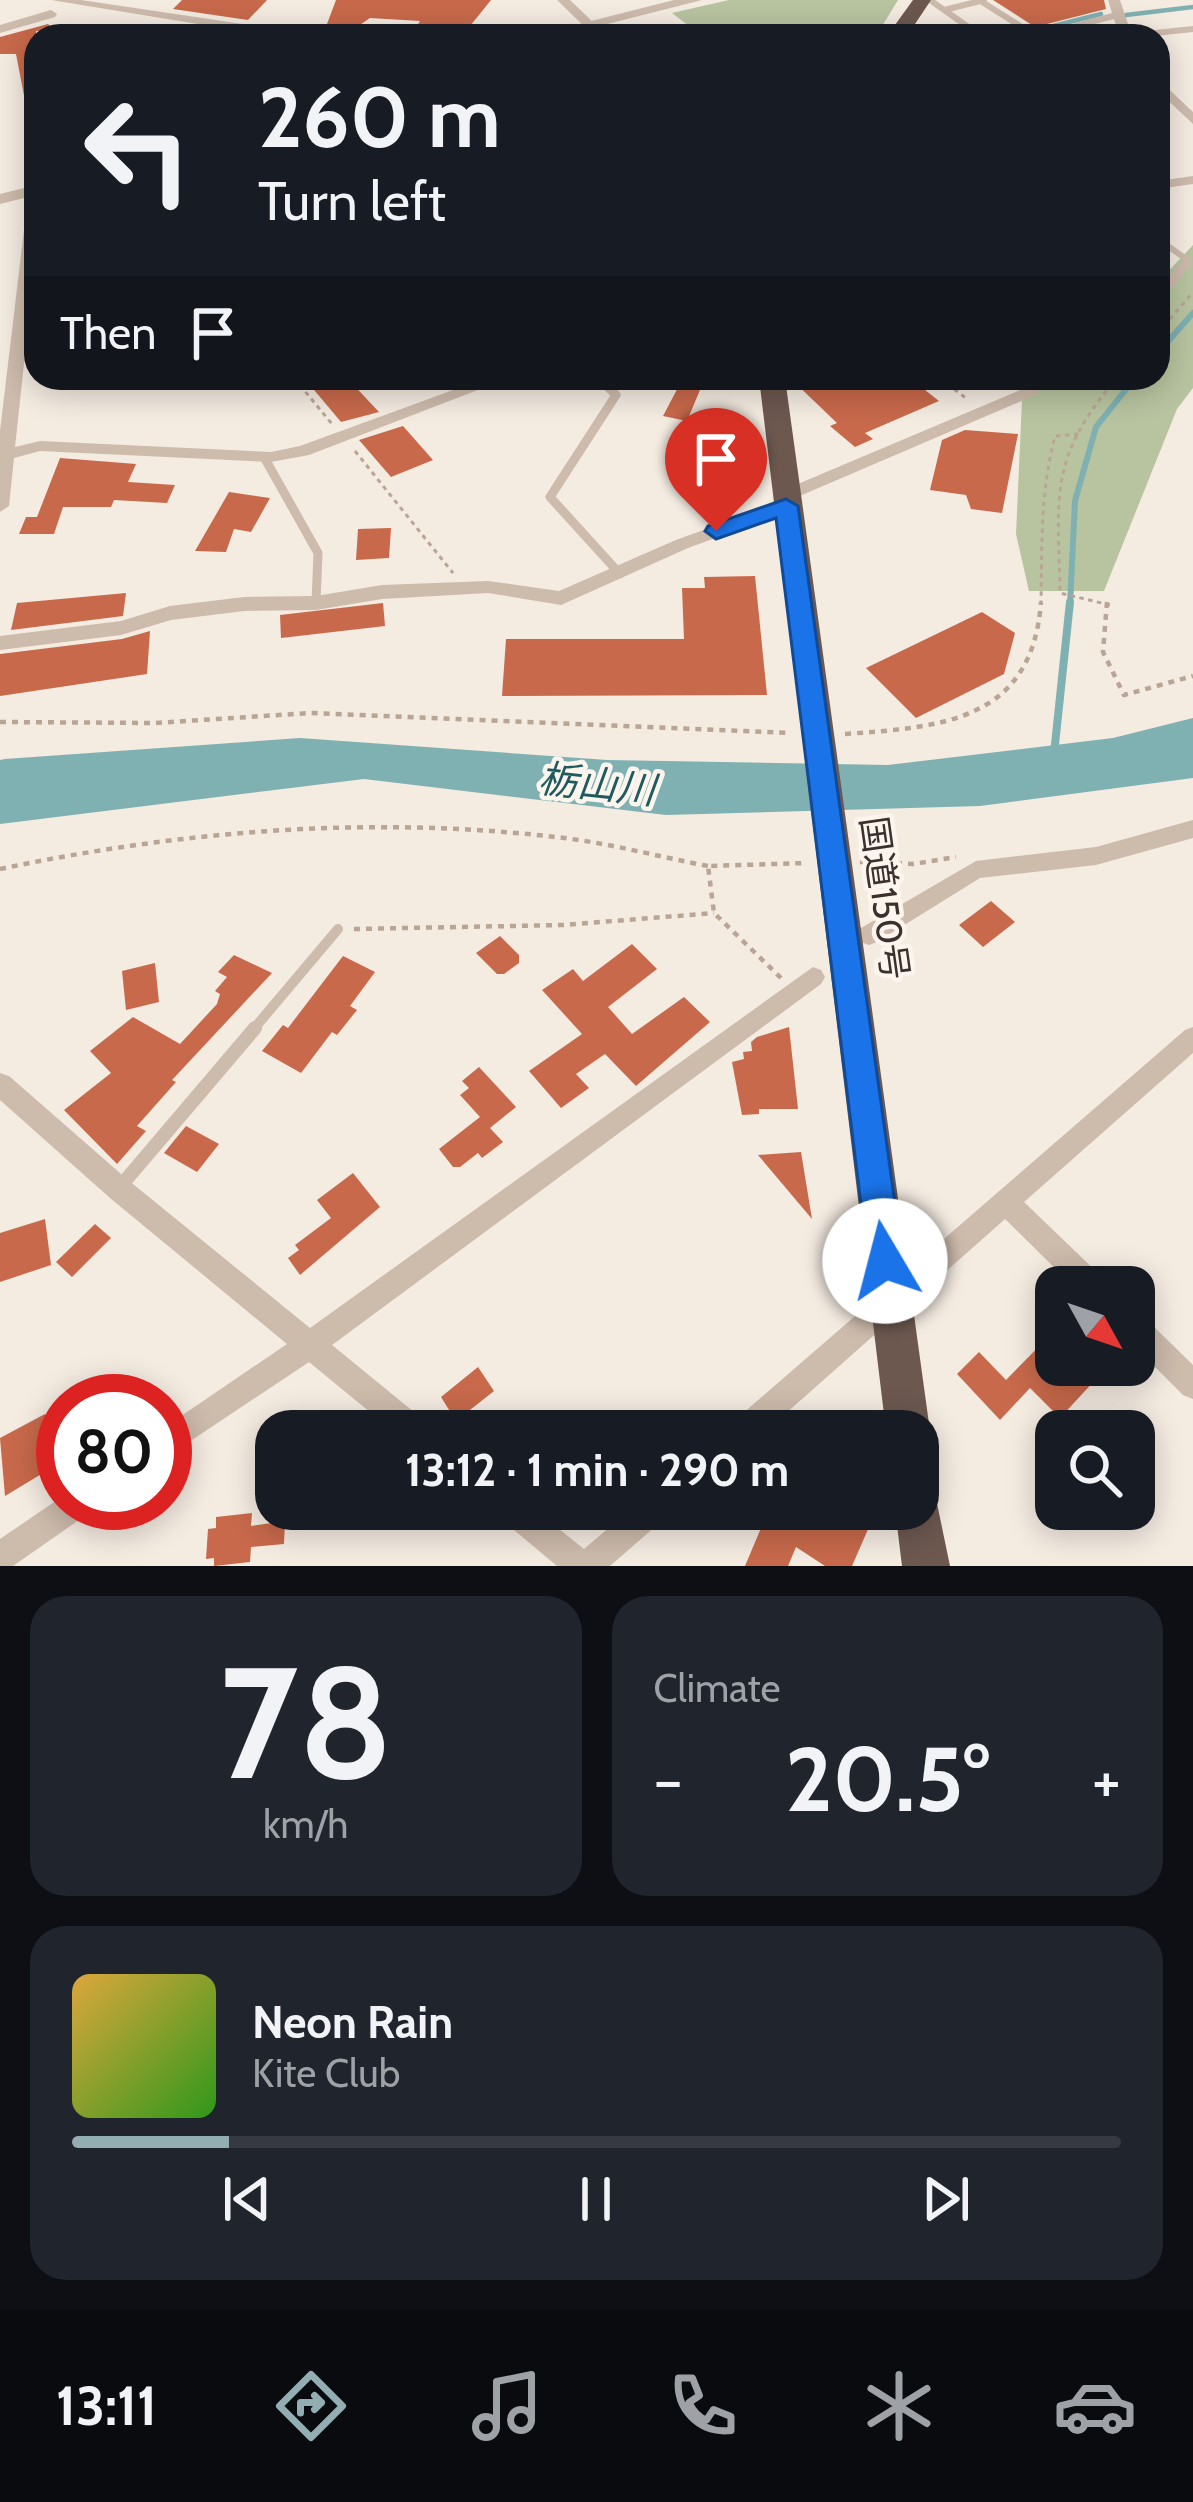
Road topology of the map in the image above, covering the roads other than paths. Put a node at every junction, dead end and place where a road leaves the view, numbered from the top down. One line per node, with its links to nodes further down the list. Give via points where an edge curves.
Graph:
1 (563, 0): 9 (street)
2 (694, 0): 10 (street)
3 (926, 0): 7 (lane); 11 (highway)
4 (981, 0): 7 (lane); 13 (lane)
5 (54, 4): 8 (street); 15 (street)
6 (1115, 8): 14 (street)
7 (944, 10): 12 (lane)
8 (205, 24)
9 (589, 24)
10 (594, 24)
11 (907, 24)
12 (964, 24)
13 (1017, 24)
14 (1069, 24)
15 (0, 29)
16 (1170, 96): 17 (street)
17 (1193, 120)
18 (1170, 248): 19 (lane, via 1189,261)
19 (1170, 283)
20 (24, 287): 25 (street)
21 (468, 390): 26 (street, via 303,451)
22 (611, 390): 29 (lane, via 616,395 550,497)
23 (773, 390): 27 (highway, 国道150号)
24 (1032, 390): 27 (street)
25 (4, 448): 26 (street); 28 (street)
26 (264, 457): 30 (lane, via 318,553)
27 (785, 501): 29 (street); 41 (highway, 国道150号)
28 (0, 506)
29 (620, 574): 30 (street, via 561,598 465,586)
30 (316, 603): 31 (street, via 188,611)
31 (0, 643)
32 (1193, 829): 34 (street, via 1096,856 976,870)
33 (338, 929): 38 (lane)
34 (868, 934)
35 (803, 983): 42 (street)
36 (1193, 1038): 39 (street)
37 (0, 1084): 38 (street)
38 (118, 1189): 42 (street)
39 (1007, 1203): 40 (street); 41 (street)
40 (1072, 1266)
41 (891, 1305): 46 (street); 47 (highway, 国道150号)
42 (309, 1345): 45 (street); 48 (street)
43 (1155, 1347): 44 (street)
44 (1193, 1384)
45 (389, 1410)
46 (768, 1410)
47 (905, 1410)
48 (192, 1425)
49 (40, 1530): 53 (street)
50 (538, 1530): 54 (street)
51 (628, 1530): 54 (street)
52 (921, 1530): 55 (highway)
53 (0, 1557)
54 (584, 1566)
55 (926, 1566)

